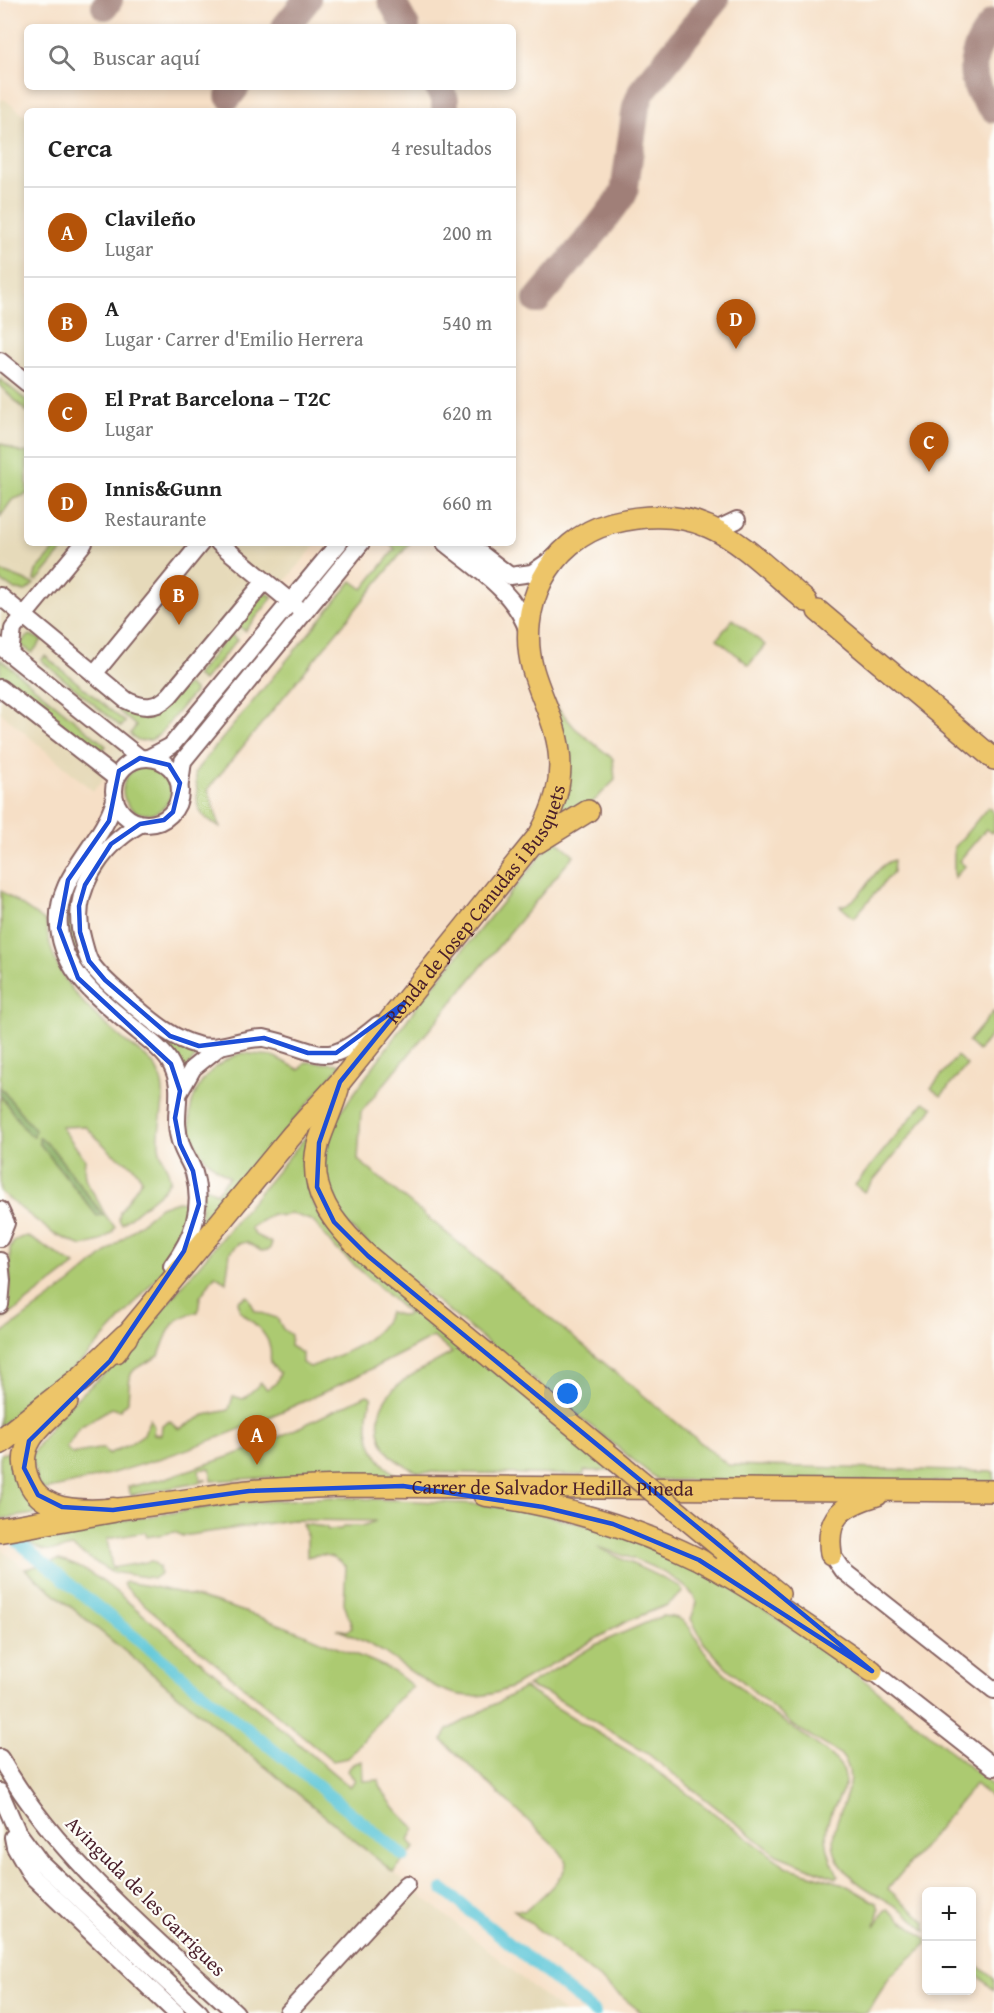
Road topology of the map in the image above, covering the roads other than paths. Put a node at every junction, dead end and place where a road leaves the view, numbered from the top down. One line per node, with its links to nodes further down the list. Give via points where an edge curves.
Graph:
1 (0, 361): 2 (street)
2 (24, 381)
3 (737, 520): 4 (street)
4 (716, 530): 12 (main road, Ronda de Josep Canudas i Busquets, via 696,521 628,520 596,529); 24 (main road, Ronda de Josep Canudas i Busquets, via 738,541)
5 (82, 546): 17 (street)
6 (199, 546): 21 (street)
7 (223, 546): 13 (street)
8 (337, 546): 15 (street)
9 (359, 546): 16 (street)
10 (458, 546): 19 (street, via 508,596 520,611)
11 (459, 546): 12 (street, via 510,576 532,573)
12 (558, 555): 19 (main road, Ronda de Josep Canudas i Busquets, via 536,592)
13 (264, 581): 15 (street); 21 (street, via 163,702 138,706)
14 (0, 596): 17 (street)
15 (291, 602): 16 (street); 23 (street, via 171,746)
16 (304, 614): 26 (street, via 183,761)
17 (24, 616): 18 (street); 21 (street)
18 (7, 630): 20 (street)
19 (528, 633): 30 (main road, Ronda de Josep Canudas i Busquets, via 533,671 553,726 560,768 554,805)
20 (5, 650): 23 (street)
21 (94, 674)
22 (0, 688): 25 (street)
23 (145, 758): 25 (street, via 128,763); 26 (street, via 169,765)
24 (994, 759)
25 (116, 778): 27 (street)
26 (180, 783): 29 (street, via 181,794 173,812 165,820)
27 (115, 800): 29 (street, via 120,811); 34 (street, via 109,821 68,880 59,912 61,941 78,978 152,1042 171,1064)
28 (588, 811): 30 (main road)
29 (140, 824): 32 (street, via 111,844 85,885 79,906 80,932 89,961 105,980 170,1035 199,1046)
30 (532, 846): 31 (main road, Ronda de Josep Canudas i Busquets)
31 (404, 1003): 32 (street, via 351,1046 336,1053 320,1056 264,1038); 33 (main road, Ronda de Josep Canudas i Busquets)
32 (219, 1047): 34 (street, via 193,1068)
33 (340, 1082): 39 (main road, Ronda de Josep Canudas i Busquets); 47 (main road, bridge, via 316,1158 317,1187 334,1222 368,1256)
34 (180, 1091): 39 (street, via 176,1118 180,1144 198,1189 197,1216 183,1251)
35 (0, 1210): 36 (street, via 6,1223)
36 (0, 1238)
37 (0, 1261): 38 (street)
38 (0, 1305)
39 (125, 1337): 40 (highway); 44 (main road, Ronda de Josep Canudas i Busquets, via 110,1361 35,1432 25,1451 27,1478 46,1501 62,1507)
40 (0, 1442)
41 (403, 1485): 42 (main road, Carrer de Salvador Hedilla Pineda); 44 (main road, Carrer de Salvador Hedilla Pineda, via 249,1491); 47 (main road, via 543,1507 613,1524 660,1541 731,1577)
42 (897, 1489): 43 (main road, Carrer de Salvador Hedilla Pineda); 46 (main road, via 858,1500 842,1511 830,1531)
43 (994, 1491)
44 (113, 1510): 45 (highway)
45 (0, 1530)
46 (831, 1554): 48 (street, via 842,1570)
47 (872, 1671): 50 (street)
48 (994, 1690)
49 (0, 1758): 56 (street, Avinguda de les Garrigues, via 29,1805 83,1868)
50 (994, 1767)
51 (1, 1793): 52 (street)
52 (12, 1821): 54 (street, via 15,1847 31,1875); 55 (street, via 40,1862)
53 (407, 1884): 57 (street)
54 (176, 2013)
55 (200, 2013)
56 (236, 2013)
57 (288, 2013)

